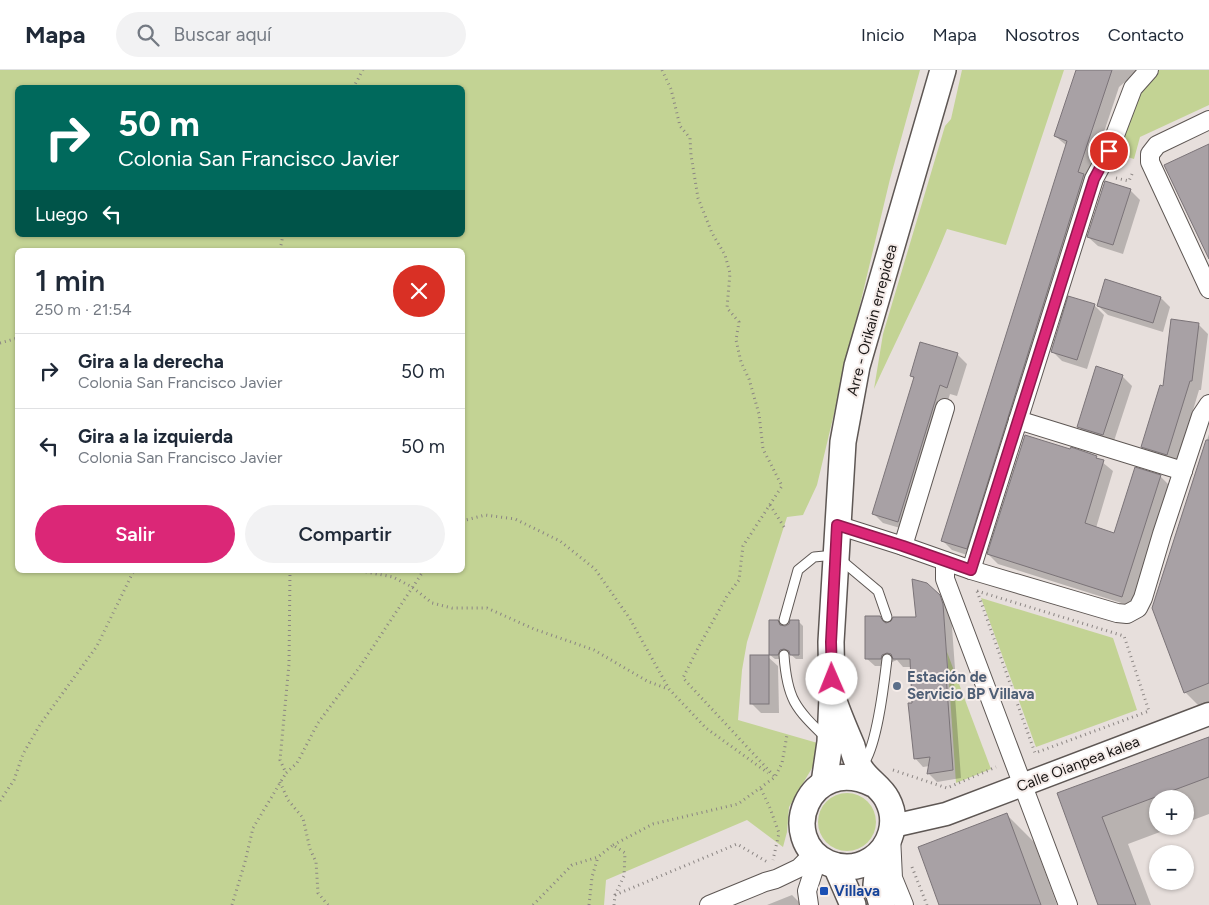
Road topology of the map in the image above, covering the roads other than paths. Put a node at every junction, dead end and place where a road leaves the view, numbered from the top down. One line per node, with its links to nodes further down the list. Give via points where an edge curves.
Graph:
1 (943, 70): 9 (main road, Arre - Orikain errepidea, via 857,366 842,442)
2 (1149, 70): 7 (street, via 1133,88 1109,151 1094,179)
3 (1209, 120): 4 (street, via 1157,144 1150,154 1150,162)
4 (1209, 289)
5 (1209, 404): 8 (street, via 1201,416)
6 (945, 408): 10 (street)
7 (1018, 420): 8 (street); 13 (street)
8 (1183, 472): 13 (street, via 1144,598 1138,608 1127,614)
9 (837, 525): 10 (street); 11 (main road, Arre - Orikain errepidea)
10 (903, 546): 12 (street)
11 (835, 555): 14 (lane, via 878,591); 15 (lane, via 814,557 798,570); 18 (main road, Arre - Orikain errepidea)
12 (945, 561): 13 (street); 23 (street, via 945,579)
13 (971, 570)
14 (888, 616)
15 (784, 620)
16 (784, 655): 20 (lane, via 786,682 796,707)
17 (887, 659): 21 (lane, via 868,759)
18 (832, 697): 20 (main road, Arre - Orikain errepidea); 21 (main road)
19 (1209, 714): 23 (street, Calle Oianpea kalea)
20 (830, 742): 22 (main road, Arre - Orikain errepidea)
21 (876, 778): 22 (main road, via 849,776); 24 (street, via 912,810); 25 (main road, via 892,812)
22 (824, 783): 26 (main road, via 807,800 802,820 804,836)
23 (1022, 785): 24 (street, Calle Oianpea kalea); 32 (street)
24 (946, 814): 25 (street, Calle Oianpea kalea)
25 (887, 839): 26 (main road, via 864,864 858,866); 30 (main road, via 876,885); 31 (street, via 893,878)
26 (823, 859): 27 (street); 28 (street, via 811,874 807,891); 29 (main road)
27 (709, 905)
28 (809, 905)
29 (853, 905)
30 (882, 905)
31 (904, 905)
32 (1068, 905)

